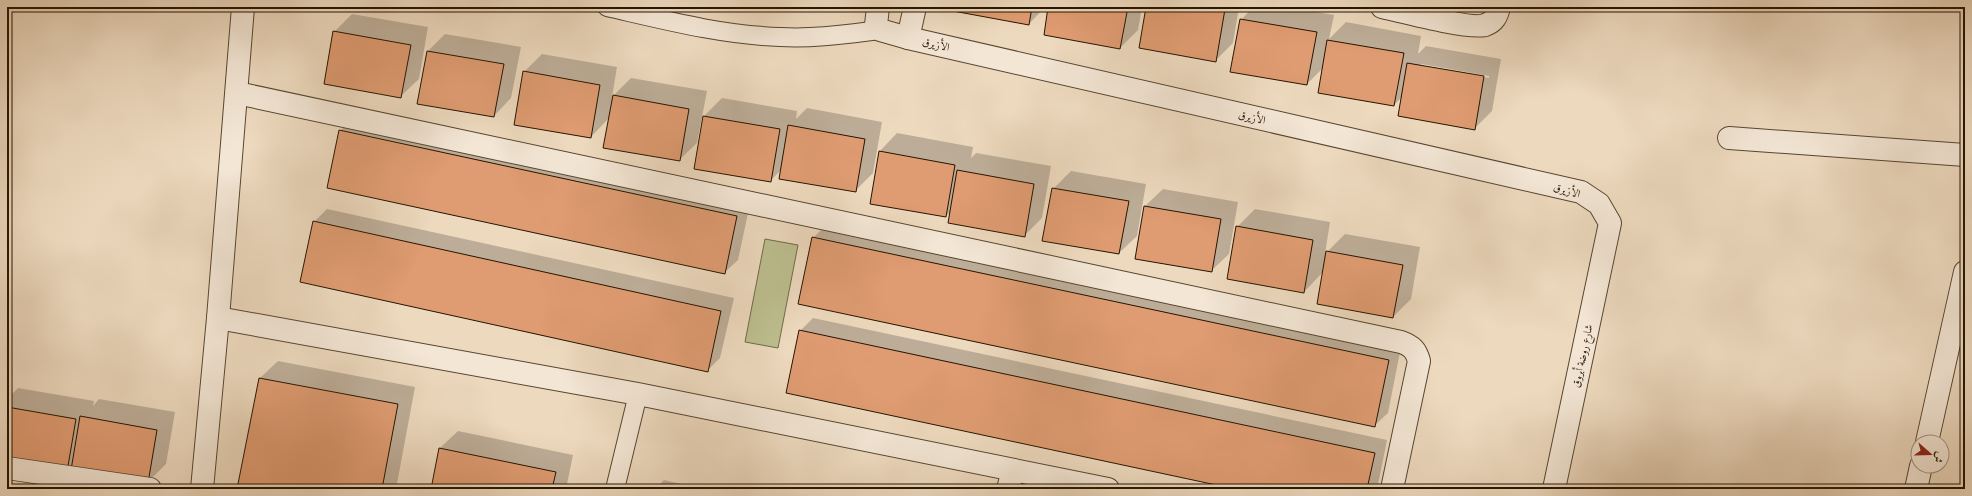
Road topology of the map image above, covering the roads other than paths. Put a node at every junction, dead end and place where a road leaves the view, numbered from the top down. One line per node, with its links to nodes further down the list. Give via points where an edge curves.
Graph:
1 (243, 7): 9 (street)
2 (607, 7): 7 (lane, via 735,34 827,36)
3 (878, 7): 7 (street, via 876,25)
4 (915, 7): 8 (street)
5 (1382, 7): 6 (street, via 1477,27 1492,21 1497,16)
6 (1499, 7)
7 (880, 30): 8 (street, الأزيرق)
8 (908, 38): 12 (street, الأزيرق, via 1581,192 1599,204)
9 (237, 93): 14 (street); 24 (street, via 1401,342 1411,346 1419,361)
10 (1729, 138): 11 (street)
11 (1965, 155)
12 (1610, 223): 25 (street, شارع روضة أبروق)
13 (1965, 272): 16 (street)
14 (218, 318): 15 (street); 21 (street)
15 (638, 394): 19 (street); 22 (lane)
16 (1929, 434)
17 (7, 468): 20 (street)
18 (1919, 474): 26 (street)
19 (1010, 479): 23 (street)
20 (150, 489)
21 (202, 489)
22 (615, 489)
23 (1108, 489)
24 (1392, 489)
25 (1554, 489)
26 (1916, 489)

